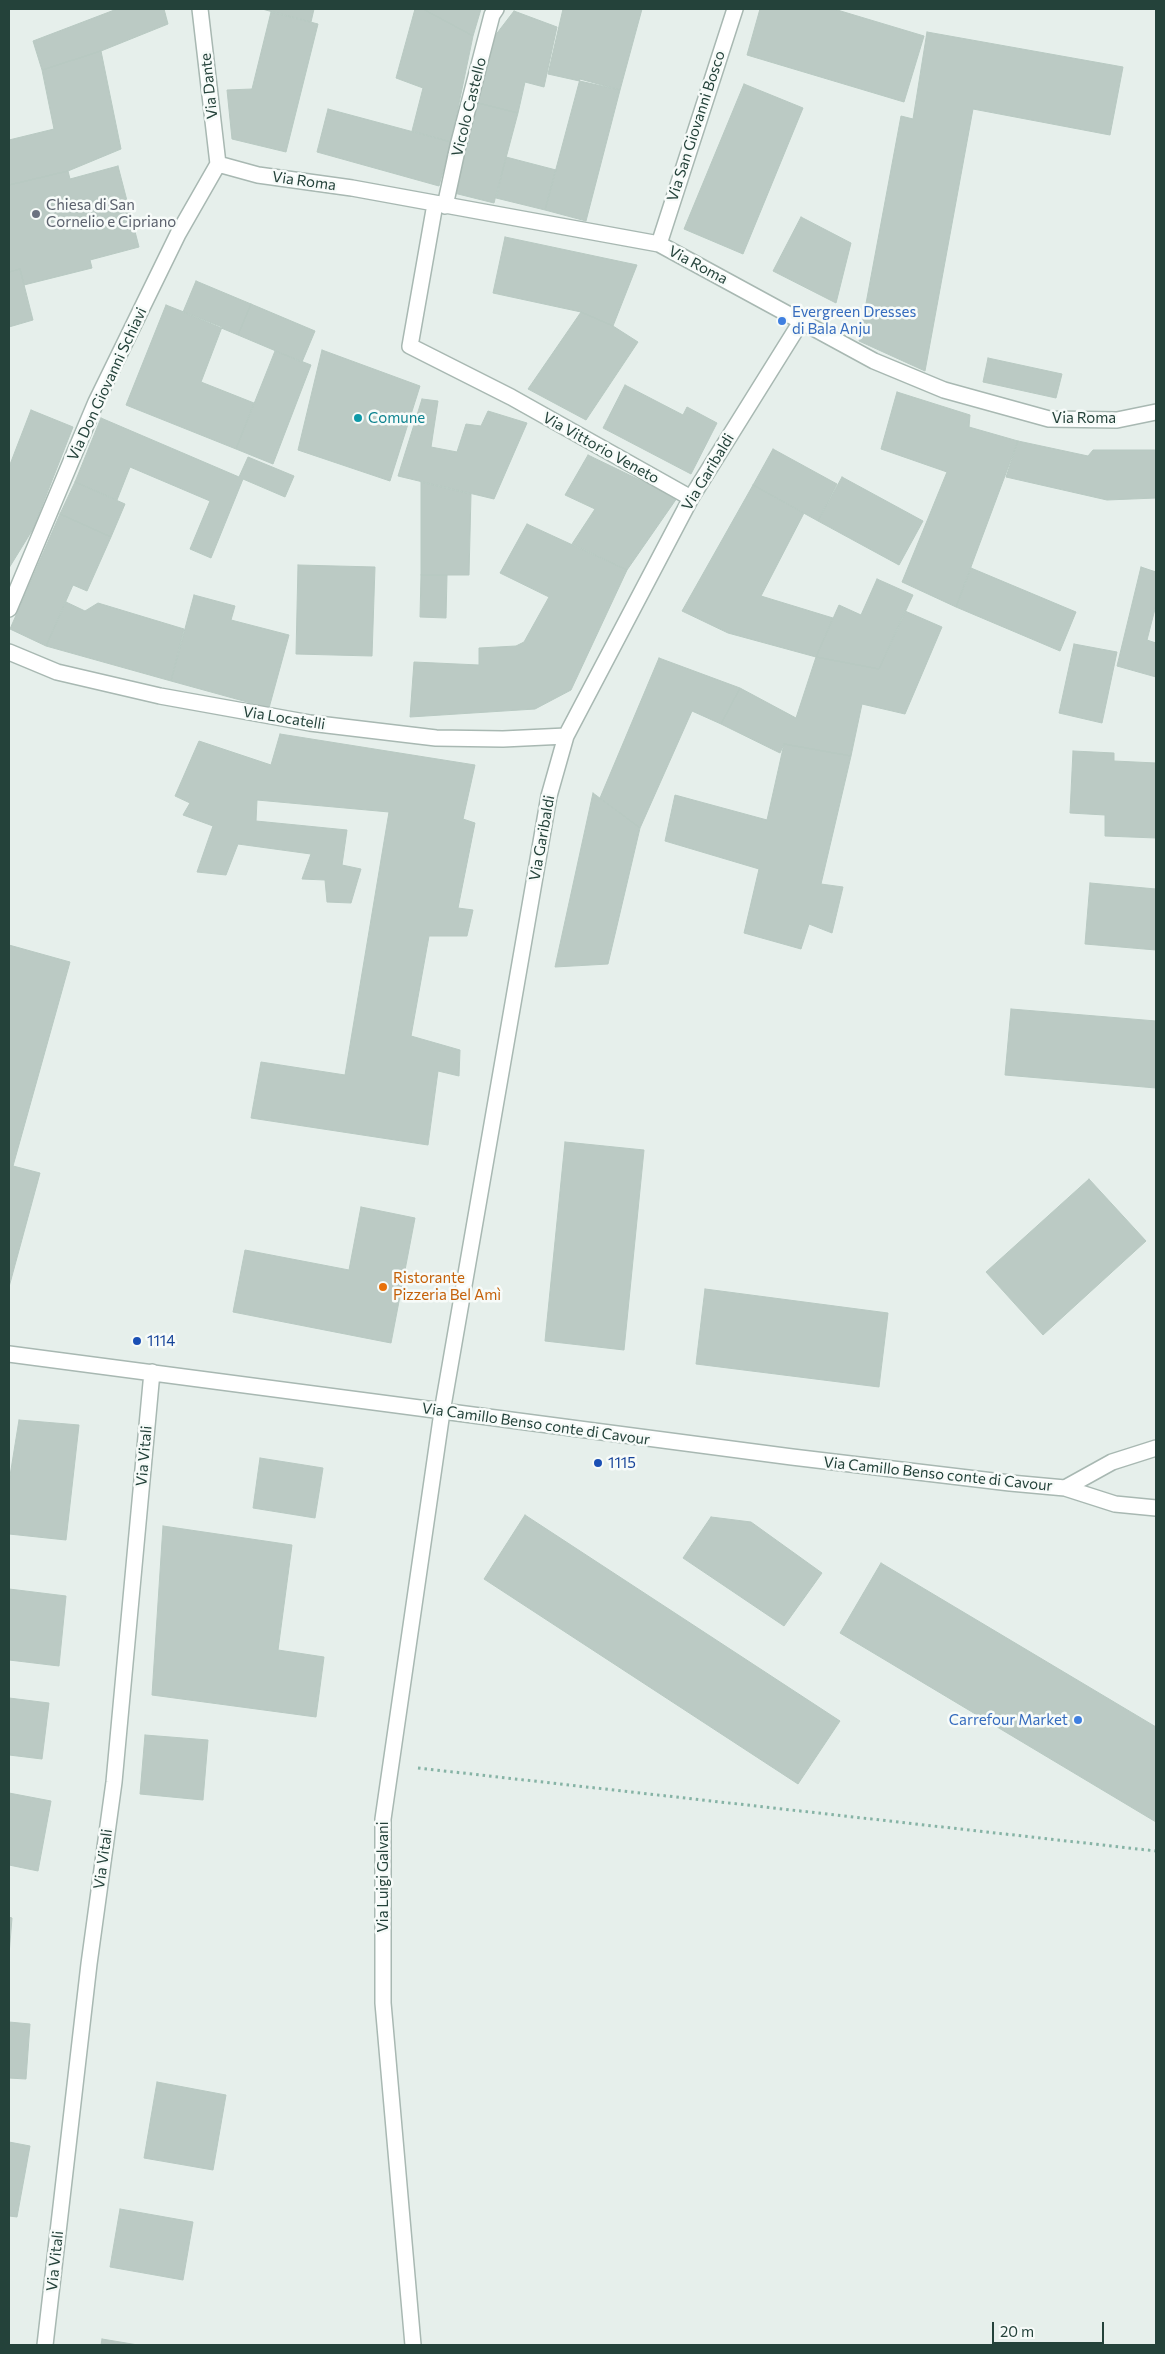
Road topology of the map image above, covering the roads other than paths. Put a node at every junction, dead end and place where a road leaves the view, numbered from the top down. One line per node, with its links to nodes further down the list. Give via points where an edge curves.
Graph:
1 (200, 9): 4 (street, Via Dante)
2 (496, 9): 5 (street, Vicolo Castello)
3 (735, 9): 6 (street, Via San Giovanni Bosco)
4 (218, 164): 5 (street, Via Roma, via 258,175); 11 (street, Via Don Giovanni Schiavi, via 178,234 96,402)
5 (440, 205): 6 (street, Via Roma); 8 (street, Vicolo Castello)
6 (659, 244): 7 (street, Via Roma)
7 (802, 320): 9 (street, Via Roma, via 874,360 944,390 1049,419 1117,420); 10 (street, Via Garibaldi)
8 (410, 346): 10 (street, Via Vittorio Veneto, via 511,397)
9 (1156, 412)
10 (691, 498): 13 (street, Via Garibaldi)
11 (9, 609)
12 (9, 652): 13 (street, Via Locatelli, via 57,672 160,696 310,723 436,738)
13 (566, 736): 16 (street, Via Garibaldi, via 549,796)
14 (9, 1354): 15 (street, Via Camillo Benso conte di Cavour)
15 (152, 1372): 16 (street, Via Camillo Benso conte di Cavour); 20 (street, Via Vitali, via 114,1782 89,1964)
16 (442, 1412): 18 (street, Via Camillo Benso conte di Cavour, via 792,1458); 21 (street, Via Luigi Galvani, via 383,1819 383,2003)
17 (1156, 1448): 18 (street, Via Camillo Benso conte di Cavour, via 1112,1462)
18 (1064, 1488): 19 (street, Via Camillo Benso conte di Cavour, via 1115,1504)
19 (1156, 1508)
20 (45, 2345)
21 (413, 2345)

